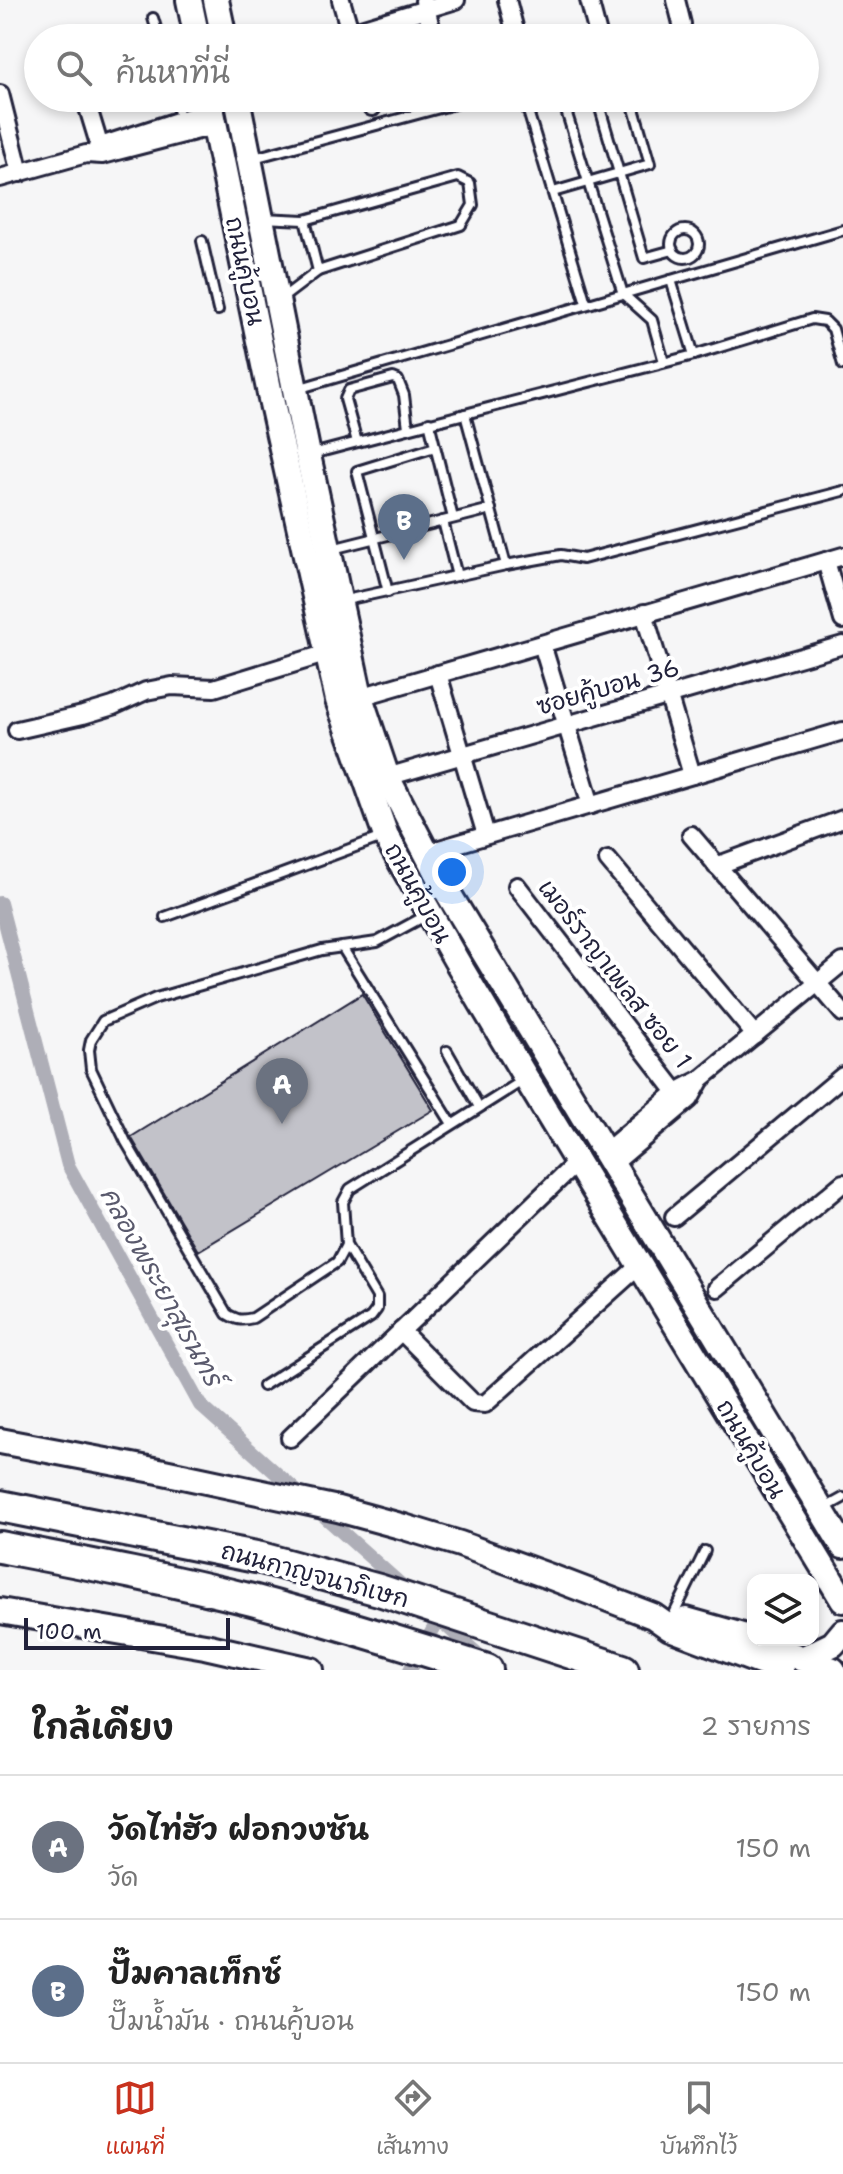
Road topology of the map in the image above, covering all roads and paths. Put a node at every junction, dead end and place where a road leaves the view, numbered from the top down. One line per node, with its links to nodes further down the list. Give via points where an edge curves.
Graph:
1 (189, 0): 11 (main road)
2 (216, 0): 12 (main road)
3 (341, 0): 13 (street)
4 (456, 0): 8 (street)
5 (507, 0): 15 (street)
6 (589, 0): 16 (street)
7 (676, 0): 17 (street)
8 (425, 5): 14 (street)
9 (153, 18): 10 (lane)
10 (155, 24)
11 (194, 24)
12 (221, 24)
13 (348, 24)
14 (378, 24)
15 (513, 24)
16 (595, 24)
17 (682, 24)
18 (0, 94): 32 (street)
19 (88, 112): 30 (street)
20 (179, 112): 29 (lane)
21 (209, 112): 29 (street)
22 (211, 112): 60 (main road, ถนนคู้บอน)
23 (240, 112): 31 (main road, ถนนคู้บอน)
24 (425, 112): 31 (lane)
25 (528, 112): 36 (lane)
26 (566, 112): 35 (lane)
27 (601, 112): 33 (lane)
28 (635, 112): 33 (lane, via 650,164)
29 (183, 126): 30 (street)
30 (96, 152): 32 (street)
31 (250, 159): 37 (main road, ถนนคู้บอน)
32 (20, 173): 34 (street)
33 (619, 173): 35 (lane); 41 (lane, via 644,258)
34 (0, 178)
35 (588, 182): 36 (lane); 46 (lane)
36 (553, 192): 48 (lane)
37 (262, 218): 38 (lane); 47 (main road, ถนนคู้บอน)
38 (305, 220): 43 (lane); 43 (lane, via 458,177 470,183 473,205 461,225)
39 (843, 230): 44 (lane)
40 (202, 241): 49 (lane)
41 (673, 250): 42 (lane); 42 (lane, via 677,233 690,231 699,245)
42 (687, 257): 44 (lane)
43 (318, 271): 47 (lane)
44 (694, 272): 45 (lane)
45 (671, 280): 46 (lane); 50 (lane)
46 (623, 294): 48 (lane); 51 (lane, via 652,320)
47 (278, 300): 53 (main road, ถนนคู้บอน)
48 (586, 303): 53 (lane)
49 (218, 310)
50 (694, 355): 51 (lane); 52 (lane, via 812,319 833,329)
51 (664, 362): 54 (lane)
52 (843, 365)
53 (296, 389): 59 (main road, ถนนคู้บอน)
54 (465, 414): 55 (lane); 62 (lane)
55 (429, 422): 56 (lane); 58 (lane)
56 (408, 428): 57 (lane); 57 (lane, via 398,380 349,390 345,399)
57 (357, 442): 59 (lane)
58 (435, 447): 63 (lane); 65 (lane, via 357,471)
59 (308, 455): 60 (main road, ถนนคู้บอน)
60 (303, 486): 66 (main road, ถนนคู้บอน); 77 (main road, ถนนคู้บอน)
61 (843, 491): 69 (lane, via 583,559 561,555)
62 (491, 509): 63 (lane); 69 (lane)
63 (453, 518): 64 (lane)
64 (443, 521): 65 (lane); 70 (lane)
65 (374, 539): 66 (lane); 71 (lane)
66 (329, 550): 72 (main road, ถนนคู้บอน)
67 (843, 556): 68 (street)
68 (826, 561): 73 (street); 74 (street)
69 (506, 565): 70 (lane)
70 (457, 576): 71 (lane)
71 (388, 592): 72 (lane)
72 (340, 601): 80 (main road, ถนนคู้บอน)
73 (644, 613): 75 (street); 79 (street)
74 (843, 620)
75 (542, 644): 78 (street); 81 (street)
76 (843, 645): 79 (street, ซอยคู้บอน 36)
77 (328, 653): 82 (street, via 214,688 146,691 98,711); 91 (main road, ถนนคู้บอน, via 338,700)
78 (438, 674): 80 (street); 84 (street)
79 (667, 695): 81 (street, ซอยคู้บอน 36); 85 (street)
80 (360, 697): 86 (main road, ถนนคู้บอน)
81 (567, 724): 84 (street, ซอยคู้บอน 36); 87 (street)
82 (17, 730)
83 (843, 731): 85 (street)
84 (462, 755): 86 (street, ซอยคู้บอน 36); 89 (street)
85 (692, 775): 87 (street)
86 (387, 777): 92 (main road, ถนนคู้บอน)
87 (591, 805): 89 (street)
88 (843, 819): 94 (street)
89 (486, 835): 92 (street)
90 (691, 835): 94 (street)
91 (386, 836): 96 (main road, ถนนคู้บอน); 97 (lane)
92 (426, 853): 110 (main road, ถนนคู้บอน)
93 (608, 860): 102 (street)
94 (716, 866): 100 (street)
95 (517, 886): 107 (street, เมอร์ราญาเพลส ซอย 1)
96 (429, 914): 98 (lane, via 377,942); 105 (main road, ถนนคู้บอน)
97 (165, 917)
98 (342, 947): 109 (lane); 114 (lane, via 116,1014 96,1029 89,1050 91,1069 126,1142 227,1314 236,1320 253,1318 337,1262)
99 (843, 962): 100 (street)
100 (817, 983): 101 (street); 102 (street)
101 (843, 1013)
102 (755, 1035): 106 (street)
103 (447, 1051): 108 (lane)
104 (843, 1076): 113 (street)
105 (526, 1078): 108 (lane); 111 (main road, ถนนคู้บอน)
106 (701, 1079): 107 (street); 110 (street, via 690,1099)
107 (676, 1092): 110 (street)
108 (479, 1107): 109 (lane)
109 (452, 1124): 114 (lane, via 350,1189 343,1202)
110 (609, 1158): 123 (main road, ถนนคู้บอน)
111 (577, 1162): 115 (main road, ถนนคู้บอน); 117 (street)
112 (843, 1183): 116 (street)
113 (674, 1217)
114 (346, 1245): 118 (lane, via 377,1297 377,1309)
115 (640, 1265): 117 (street, via 485,1404 473,1403); 127 (main road, ถนนคู้บอน)
116 (717, 1288)
117 (401, 1331): 119 (street)
118 (263, 1386)
119 (290, 1438)
120 (0, 1441): 129 (main road, via 338,1509 460,1544)
121 (843, 1498): 123 (lane)
122 (0, 1506): 136 (highway, ถนนกาญจนาภิเษก, via 261,1558 393,1594)
123 (821, 1510): 124 (main road, ถนนคู้บอน)
124 (843, 1546)
125 (0, 1547): 135 (highway, ถนนกาญจนาภิเษก, via 250,1600)
126 (705, 1551): 129 (lane)
127 (843, 1600)
128 (0, 1611): 131 (main road)
129 (663, 1616): 132 (main road, via 670,1628)
130 (843, 1632): 132 (main road, via 833,1644)
131 (205, 1646): 133 (main road); 134 (street)
132 (791, 1664): 137 (main road)
133 (306, 1669)
134 (251, 1670)
135 (487, 1670)
136 (623, 1670)
137 (833, 1670)

